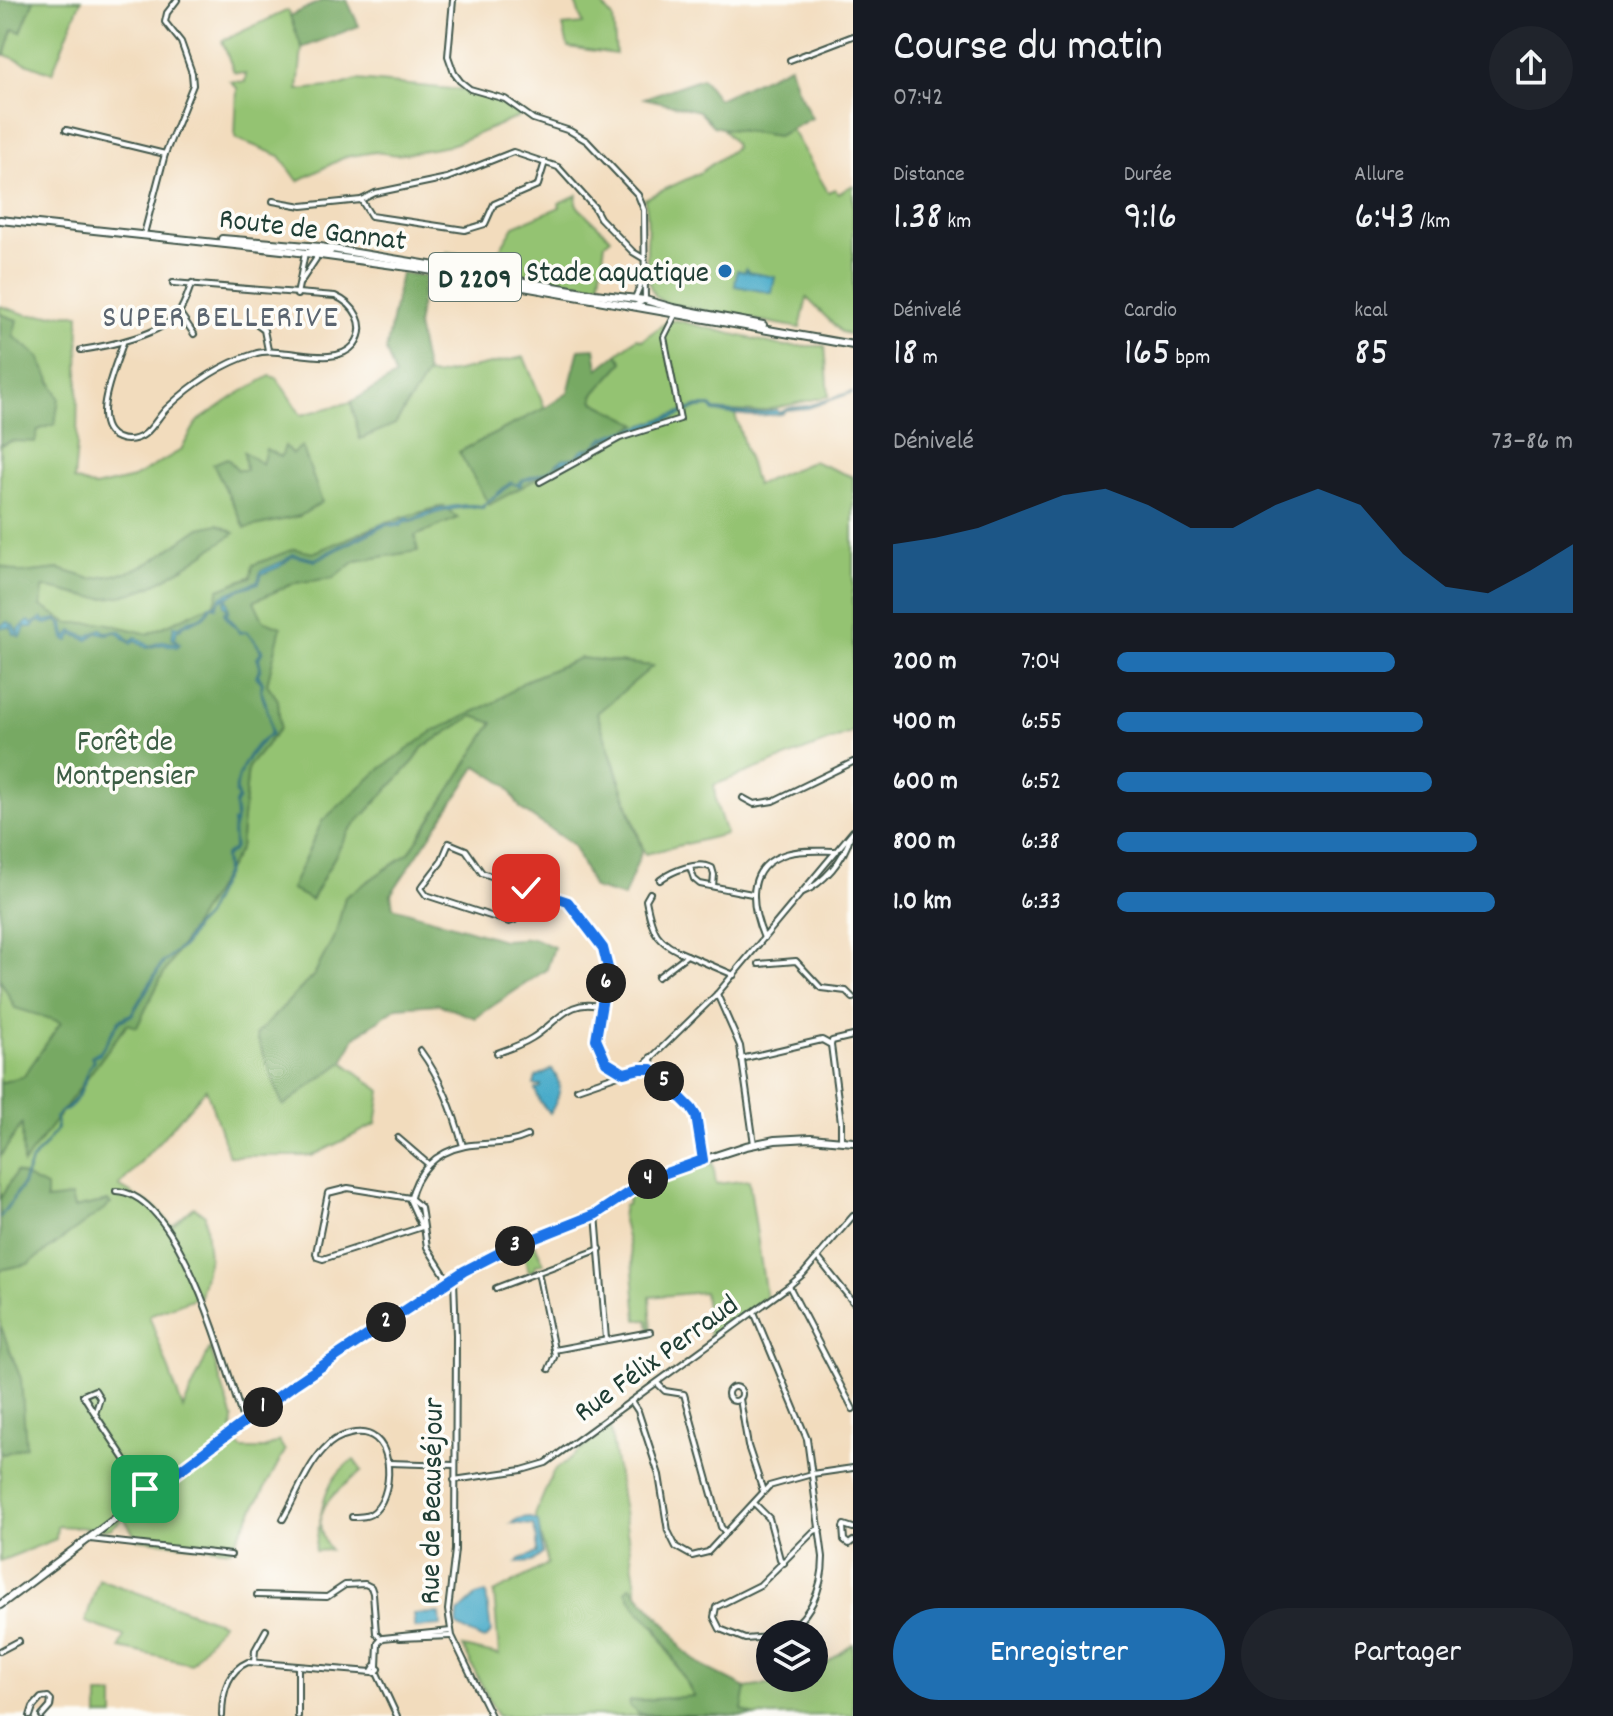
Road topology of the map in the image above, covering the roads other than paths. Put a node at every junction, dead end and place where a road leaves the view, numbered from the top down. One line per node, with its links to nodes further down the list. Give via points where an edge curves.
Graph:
1 (177, 0): 6 (street, via 165,22 181,42 193,85)
2 (453, 0): 14 (street, via 448,56 454,73 470,89 505,99 595,148 642,203)
3 (853, 36): 4 (street)
4 (790, 60)
5 (66, 130): 6 (street)
6 (165, 154): 11 (street)
7 (545, 162): 8 (street, via 513,152 447,178); 8 (street, via 538,185 500,200 485,224 465,230 371,216); 14 (street, via 558,167 600,218)
8 (361, 200): 9 (street, via 302,206)
9 (273, 201)
10 (0, 220): 11 (main road, Route de Gannat / D 2209)
11 (144, 234): 12 (main road, Route de Gannat / D 2209)
12 (304, 250): 13 (main road, Route de Gannat / D 2209); 15 (main road, Route de Gannat / D 2209); 19 (street)
13 (315, 252): 15 (street); 19 (street); 21 (main road, Route de Gannat / D 2209)
14 (644, 258): 16 (street)
15 (413, 262): 21 (main road, Route de Gannat / D 2209)
16 (643, 277): 21 (street); 21 (street)
17 (173, 283): 18 (street)
18 (192, 283): 20 (street); 22 (street)
19 (299, 285): 20 (street)
20 (297, 295): 29 (street, via 335,296 350,304 360,326 356,343 330,356)
21 (641, 303): 23 (main road, Route de Gannat / D 2209)
22 (179, 312): 25 (street); 26 (street)
23 (677, 312): 27 (main road, Route de Gannat / D 2209); 30 (street, via 664,337 680,414 677,421 620,438)
24 (256, 324): 29 (street, via 264,330)
25 (194, 334)
26 (123, 343): 28 (street); 29 (street, via 102,412 104,425 122,440 146,433 201,381)
27 (853, 343)
28 (81, 350)
29 (268, 350)
30 (540, 482)
31 (853, 762): 32 (street, via 773,801 754,804)
32 (743, 798)
33 (852, 833): 34 (street); 41 (street, via 818,885)
34 (837, 851): 40 (street, via 780,856 764,869); 41 (street)
35 (690, 867): 36 (street); 37 (street, via 696,882); 37 (street, via 712,868)
36 (660, 880)
37 (713, 886): 40 (street)
38 (526, 888): 38 (street, via 515,920 509,922 422,892 449,843 466,850 482,873); 49 (street, via 568,902 603,948 608,968)
39 (650, 893): 43 (street, via 646,900 655,933)
40 (753, 894): 42 (street)
41 (800, 894): 42 (street)
42 (764, 938): 45 (street)
43 (687, 955): 45 (street); 46 (street)
44 (759, 964): 48 (street, via 796,961 821,988 846,991)
45 (734, 975): 47 (street)
46 (658, 977)
47 (717, 994): 54 (street); 55 (street)
48 (853, 998)
49 (602, 1007): 53 (street, via 587,1002 572,1007 534,1037); 58 (street, via 599,1050 606,1062)
50 (853, 1036): 51 (street)
51 (831, 1045): 55 (street, via 822,1040); 62 (street)
52 (420, 1050): 65 (street, via 452,1106)
53 (497, 1053)
54 (651, 1057): 56 (street); 57 (street)
55 (741, 1059): 64 (street)
56 (640, 1069): 57 (street); 58 (street)
57 (652, 1069): 66 (street, via 696,1116)
58 (624, 1073): 59 (street)
59 (577, 1089)
60 (527, 1136): 65 (street)
61 (398, 1138): 67 (street)
62 (841, 1141): 63 (main road); 64 (main road, via 792,1138)
63 (853, 1143)
64 (754, 1144): 66 (main road)
65 (463, 1146): 67 (street)
66 (703, 1160): 70 (main road, via 649,1179)
67 (427, 1163): 69 (street)
68 (116, 1191): 90 (street, via 151,1207 173,1235)
69 (410, 1198): 72 (street); 72 (street, via 348,1188 326,1196 316,1253 320,1260)
70 (596, 1214): 73 (street); 76 (main road, via 503,1251)
71 (853, 1216): 74 (street, Rue Félix Perraud)
72 (422, 1227): 76 (street, via 431,1255)
73 (600, 1249): 75 (street); 82 (street)
74 (818, 1258): 77 (street, Rue Félix Perraud); 79 (street)
75 (538, 1272): 78 (street); 83 (street)
76 (451, 1279): 90 (main road); 92 (street, Rue de Beauséjour, via 456,1335)
77 (789, 1286): 80 (street, Rue Félix Perraud); 88 (street)
78 (496, 1288)
79 (853, 1302)
80 (754, 1312): 85 (street, Rue Félix Perraud); 94 (street, via 801,1420)
81 (650, 1332): 82 (street)
82 (606, 1339): 83 (street)
83 (554, 1350): 84 (street)
84 (549, 1369)
85 (657, 1383): 87 (street, Rue Félix Perraud); 103 (street, via 665,1391 684,1394)
86 (740, 1399): 96 (street)
87 (632, 1402): 95 (street, Rue Félix Perraud, via 546,1463); 103 (street, via 659,1475 672,1541 684,1553 700,1555)
88 (853, 1409)
89 (95, 1414): 89 (street, via 83,1395 95,1390 100,1398); 97 (street)
90 (244, 1422): 97 (main road)
91 (389, 1463): 92 (street); 99 (street, via 379,1506 370,1514); 100 (street, via 379,1440 369,1434 335,1440 316,1459)
92 (454, 1465): 95 (street, Rue de Beauséjour)
93 (853, 1468): 94 (street)
94 (812, 1474): 96 (street); 102 (street)
95 (454, 1480): 112 (street, Rue de Beauséjour)
96 (763, 1491): 98 (street)
97 (148, 1494): 104 (main road)
98 (754, 1503): 103 (street); 107 (street, via 769,1518)
99 (352, 1517)
100 (283, 1519)
101 (853, 1528): 105 (street, via 843,1527 844,1540)
102 (820, 1529): 107 (street); 110 (street, via 823,1573 817,1595)
103 (726, 1533)
104 (90, 1539): 106 (street); 109 (main road)
105 (853, 1541)
106 (231, 1555)
107 (784, 1563): 113 (street, via 760,1585 722,1602 714,1612 716,1625 731,1635)
108 (257, 1595): 114 (street, via 327,1597 345,1585 365,1584 373,1593)
109 (0, 1605)
110 (797, 1620)
111 (266, 1630): 117 (street)
112 (451, 1633): 114 (street); 125 (street, Rue de Beauséjour)
113 (756, 1638)
114 (381, 1639): 119 (street)
115 (19, 1641): 116 (street)
116 (0, 1651)
117 (254, 1662): 118 (street); 122 (street, via 237,1667 231,1676)
118 (298, 1667): 119 (street); 123 (street)
119 (375, 1671): 124 (street)
120 (30, 1716): 121 (street, via 41,1698 48,1697 50,1707)
121 (42, 1716)
122 (222, 1716)
123 (298, 1716)
124 (397, 1716)
125 (491, 1716)

